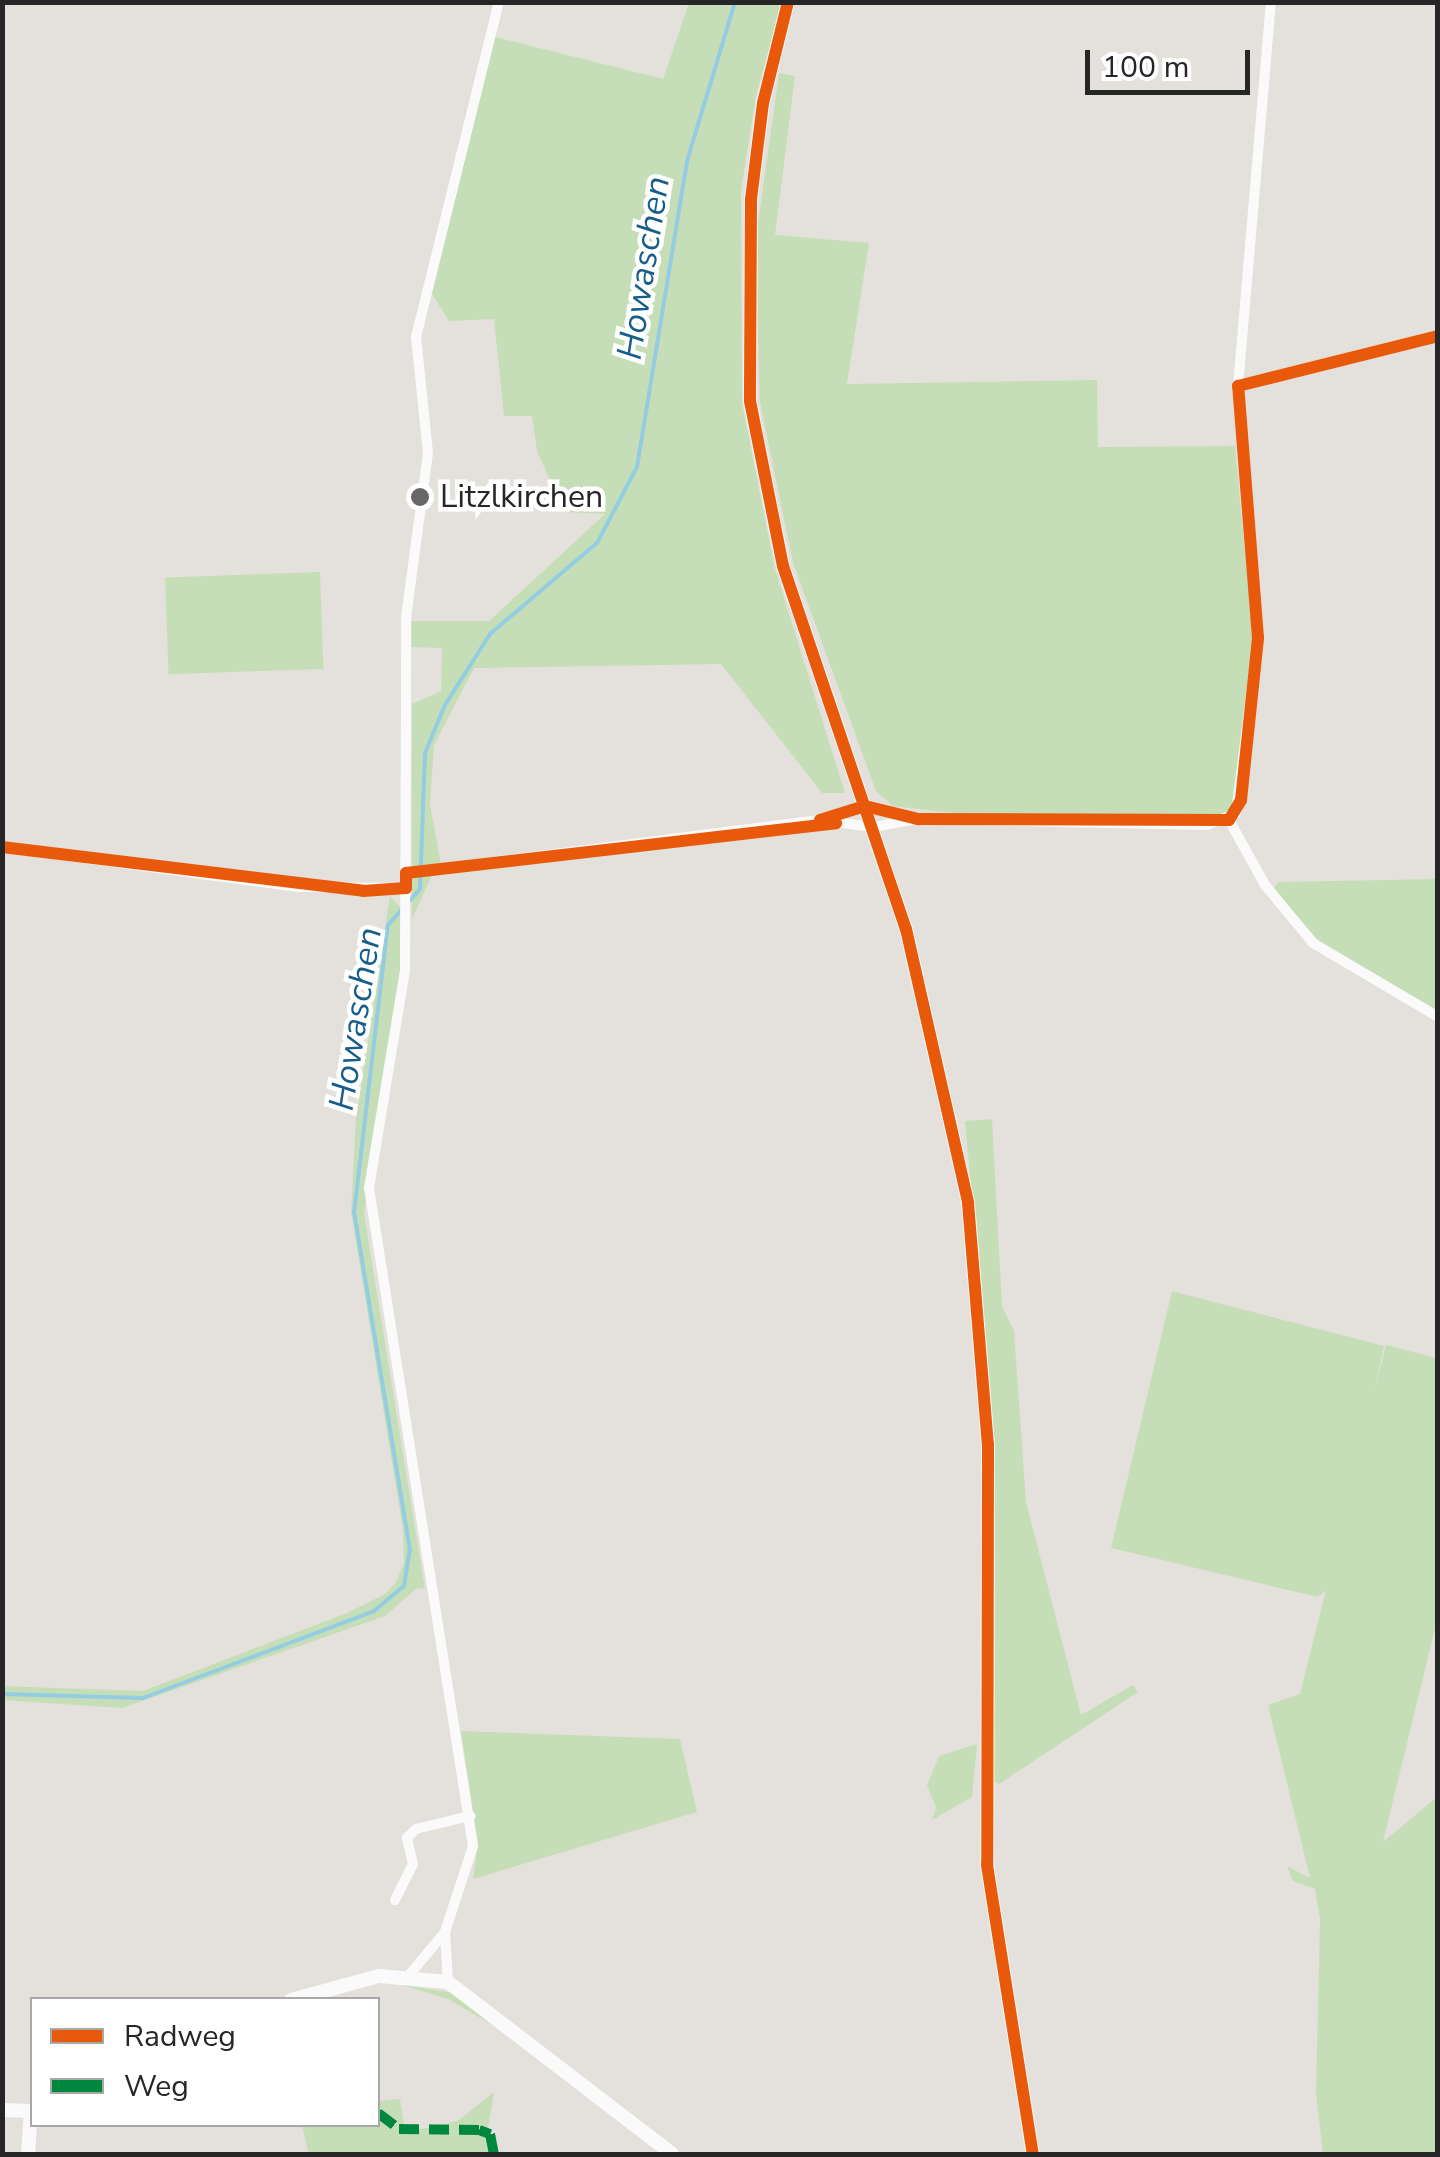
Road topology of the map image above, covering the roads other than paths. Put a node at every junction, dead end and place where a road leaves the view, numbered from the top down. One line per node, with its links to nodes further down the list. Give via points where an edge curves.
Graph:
1 (499, 2): 12 (street, via 416,337 428,453 407,608)
2 (788, 2): 6 (street, via 763,103 751,199 750,401 783,566)
3 (1272, 2): 5 (street)
4 (1438, 336): 5 (street, via 1262,386)
5 (1238, 386): 9 (street, via 1258,638 1241,800)
6 (866, 806): 7 (street); 8 (street); 10 (street)
7 (918, 819): 9 (street, via 1206,825); 10 (street)
8 (820, 820): 10 (street); 12 (street)
9 (1228, 820): 14 (street, via 1265,885 1313,943)
10 (872, 827): 26 (street, via 950,1102 978,1285 988,1444 987,1865)
11 (2, 847): 13 (street, via 299,886)
12 (409, 873): 13 (street)
13 (406, 892): 15 (street, via 403,998 369,1206)
14 (1438, 1017)
15 (470, 1816): 16 (street, via 416,1829 406,1838 413,1864); 17 (street, via 472,1862)
16 (394, 1900)
17 (445, 1932): 18 (street); 19 (street)
18 (410, 1974): 19 (street); 20 (street)
19 (448, 1982): 25 (street)
20 (302, 1997)
21 (2, 2110): 22 (street)
22 (30, 2111)
23 (31, 2127): 24 (street)
24 (28, 2154)
25 (672, 2154)
26 (1033, 2154)

